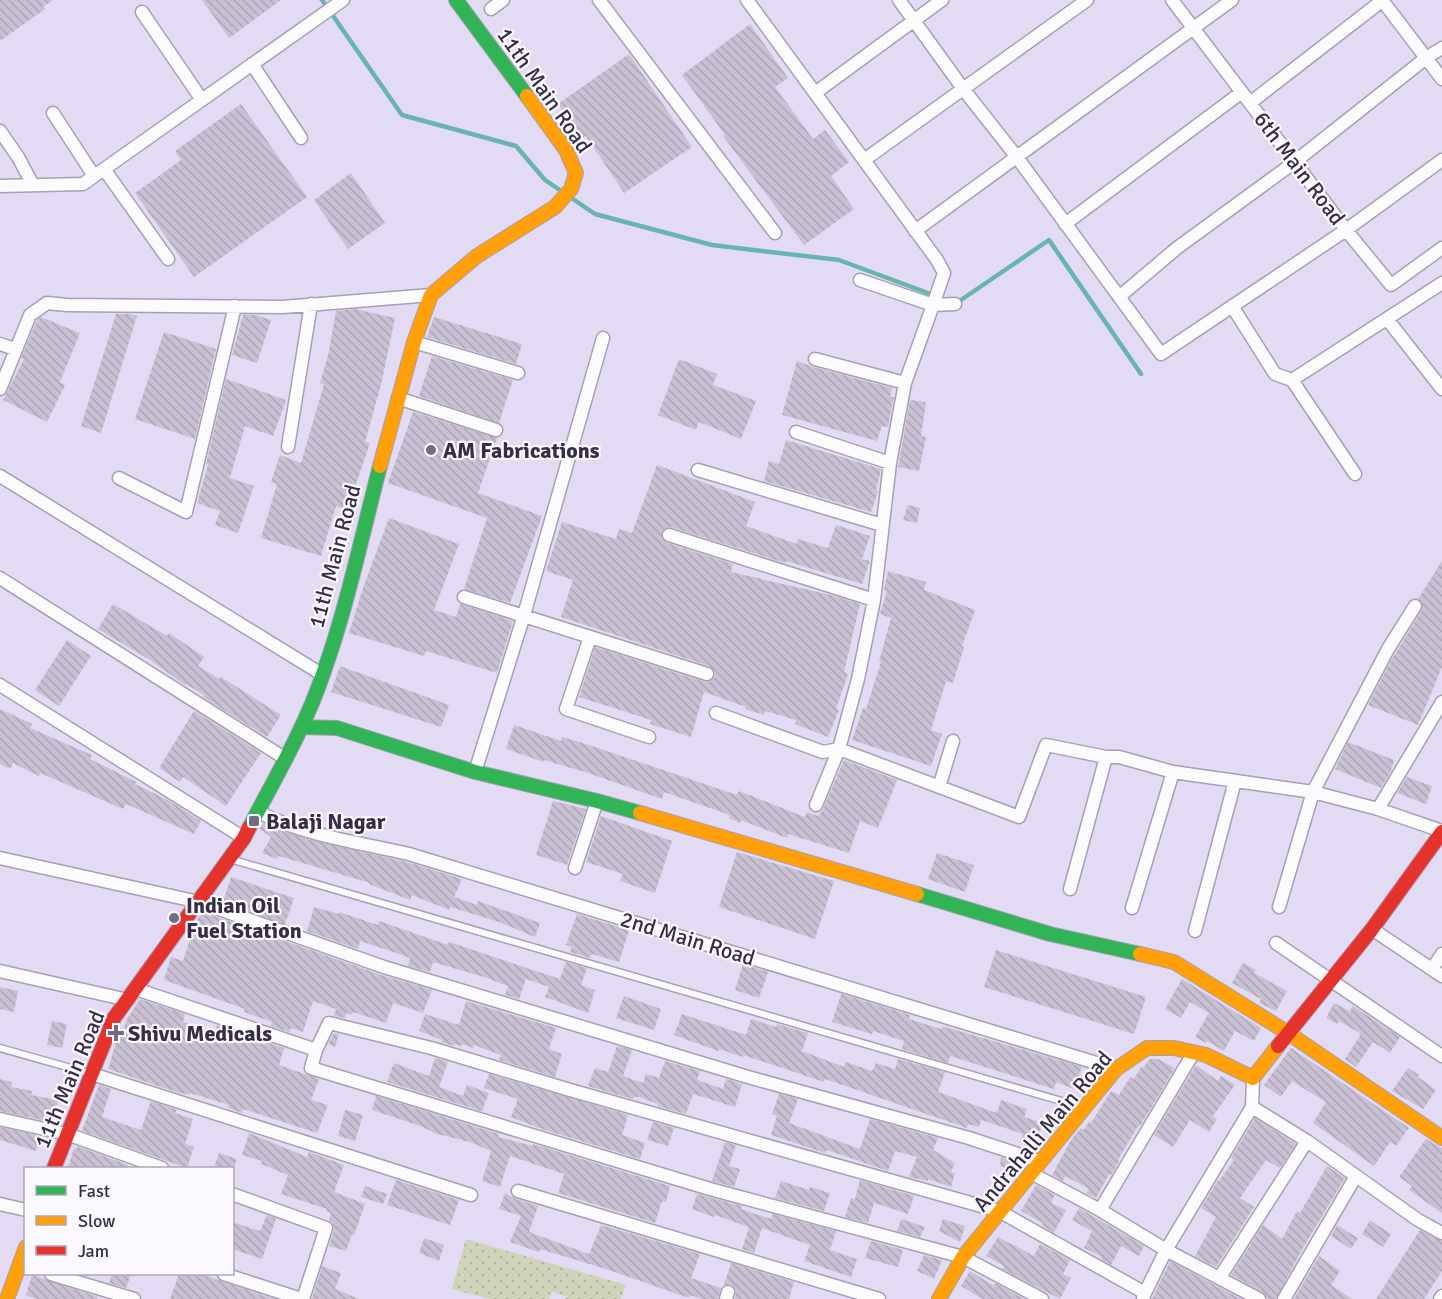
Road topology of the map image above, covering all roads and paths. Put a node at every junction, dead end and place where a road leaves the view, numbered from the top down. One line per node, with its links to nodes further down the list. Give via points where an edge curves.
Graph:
1 (456, 0): 43 (street, 11th Main Road, via 566,150 576,173 555,207 477,256)
2 (503, 0): 12 (street)
3 (599, 0): 38 (street)
4 (747, 0): 22 (street)
5 (899, 0): 14 (street)
6 (942, 0): 14 (street)
7 (1087, 0): 20 (street)
8 (1172, 0): 15 (street, 6th Main Road)
9 (1232, 0): 15 (street)
10 (1382, 0): 17 (street); 24 (street)
11 (341, 1): 18 (street)
12 (491, 9)
13 (142, 12): 23 (street)
14 (913, 20): 20 (street); 22 (street)
15 (1194, 28): 21 (street, 6th Main Road); 28 (street)
16 (1442, 48): 17 (street)
17 (1426, 58): 19 (street); 31 (street)
18 (252, 64): 23 (street); 27 (street)
19 (1442, 79)
20 (964, 90): 28 (street); 29 (street)
21 (1242, 92): 24 (street, 6th Main Road); 35 (street)
22 (815, 93): 29 (street)
23 (202, 100): 32 (street)
24 (1250, 103): 31 (street, 6th Main Road)
25 (53, 113): 32 (street)
26 (0, 131): 33 (street)
27 (302, 138)
28 (1016, 156): 35 (street); 37 (street)
29 (864, 160): 37 (street)
30 (1442, 160): 36 (street)
31 (1294, 161): 36 (street, 6th Main Road); 44 (street, via 1177,248)
32 (99, 173): 33 (street, via 83,184); 40 (street)
33 (33, 185): 34 (street)
34 (0, 186)
35 (1065, 224): 44 (street)
36 (1346, 230): 39 (street, 6th Main Road, via 1391,285); 49 (street)
37 (915, 231): 47 (street, via 944,273)
38 (775, 233)
39 (1442, 248)
40 (168, 259)
41 (860, 280): 47 (street)
42 (1442, 283): 50 (street)
43 (431, 295): 45 (street); 52 (street, 11th Main Road)
44 (1119, 297): 49 (street, via 1161,354)
45 (311, 304): 48 (street); 64 (street)
46 (955, 304): 47 (street)
47 (933, 305): 58 (street)
48 (235, 306): 54 (street, via 47,303 30,315); 69 (street, via 186,512)
49 (1232, 306): 57 (street, via 1275,374)
50 (1387, 319): 57 (street); 60 (street)
51 (603, 338): 76 (street)
52 (414, 342): 56 (street); 61 (street, 11th Main Road)
53 (0, 344): 54 (street)
54 (15, 349): 59 (street)
55 (815, 359): 58 (street)
56 (518, 373)
57 (1292, 380): 67 (street)
58 (905, 383): 65 (street)
59 (0, 389)
60 (1442, 389)
61 (398, 398): 62 (street); 79 (street, 11th Main Road)
62 (496, 430)
63 (796, 432): 65 (street)
64 (288, 447)
65 (890, 463): 70 (street)
66 (698, 471): 70 (street)
67 (1355, 474)
68 (0, 476): 79 (street)
69 (119, 478)
70 (882, 525): 74 (street)
71 (669, 535): 74 (street)
72 (0, 578): 88 (street)
73 (464, 597): 76 (street)
74 (874, 600): 86 (street)
75 (1415, 606): 93 (street)
76 (524, 615): 77 (street); 89 (street)
77 (590, 637): 78 (street); 84 (street, via 566,709)
78 (707, 674)
79 (323, 675): 83 (street, 11th Main Road)
80 (0, 685): 99 (street)
81 (1442, 702): 96 (street)
82 (716, 713): 86 (street, via 823,752)
83 (301, 727): 88 (street, 11th Main Road); 89 (street, via 337,728)
84 (649, 737)
85 (952, 741): 92 (street)
86 (839, 749): 92 (street); 95 (street)
87 (1106, 757): 90 (street); 92 (street, via 1046,745 1019,817); 103 (street)
88 (286, 759): 97 (street, 11th Main Road)
89 (475, 772): 94 (street)
90 (1173, 772): 91 (street); 106 (street)
91 (1235, 781): 93 (street); 108 (street)
92 (939, 787)
93 (1313, 792): 96 (street); 105 (street)
94 (597, 801): 102 (street); 115 (street, via 1050,934 1174,962)
95 (816, 805)
96 (1378, 809): 98 (street)
97 (259, 812): 99 (street, 11th Main Road); 120 (street, 2nd Main Road)
98 (1442, 832): 107 (street)
99 (244, 838): 101 (street, 11th Main Road)
100 (0, 858): 104 (street)
101 (230, 858): 104 (street, 11th Main Road); 123 (lane)
102 (575, 868)
103 (1070, 889)
104 (199, 902): 114 (street, 11th Main Road); 131 (street, via 440,985 736,1074 969,1138)
105 (1279, 907)
106 (1132, 908)
107 (1372, 929): 112 (street); 113 (street)
108 (1195, 930)
109 (1276, 943): 113 (street)
110 (1442, 954): 112 (street)
111 (0, 971): 114 (street)
112 (1437, 972)
113 (1332, 981): 115 (street); 119 (street)
114 (132, 994): 117 (street); 121 (street, 11th Main Road, via 114,1018)
115 (1288, 1033): 122 (street); 127 (street)
116 (0, 1048): 121 (lane)
117 (316, 1050): 139 (street, via 329,1023 431,1048); 142 (street, via 311,1068 710,1189)
118 (1194, 1052): 120 (street, Andrahalli Main Road, via 1147,1048); 122 (street, Andrahalli Main Road, via 1206,1054); 138 (street)
119 (1442, 1056)
120 (1116, 1069): 123 (street, Andrahalli Main Road)
121 (92, 1074): 126 (street, 11th Main Road); 135 (street)
122 (1253, 1078): 124 (street)
123 (1083, 1107): 131 (street, Andrahalli Main Road)
124 (1252, 1107): 128 (street); 141 (street)
125 (0, 1119): 126 (street)
126 (67, 1134): 129 (street); 130 (street, 11th Main Road)
127 (1442, 1138)
128 (1307, 1141): 132 (street); 146 (street)
129 (140, 1165)
130 (54, 1167)
131 (1035, 1167): 138 (street); 139 (street, Andrahalli Main Road)
132 (1356, 1176): 140 (street); 155 (street)
133 (518, 1191): 152 (street)
134 (234, 1195): 151 (street, via 326,1228)
135 (471, 1196)
136 (0, 1204): 137 (street)
137 (24, 1210)
138 (1100, 1210): 141 (street)
139 (999, 1211): 142 (street, Andrahalli Main Road); 147 (street)
140 (1442, 1233)
141 (1166, 1250): 146 (street); 147 (street)
142 (963, 1257): 148 (street, Andrahalli Main Road); 153 (street)
143 (22, 1265): 149 (street)
144 (54, 1275): 150 (street)
145 (227, 1275): 151 (street)
146 (1220, 1277): 154 (street)
147 (1144, 1296)
148 (941, 1298)
149 (7, 1299)
150 (134, 1299)
151 (302, 1299)
152 (879, 1299)
153 (1042, 1299)
154 (1259, 1299)
155 (1284, 1299)

